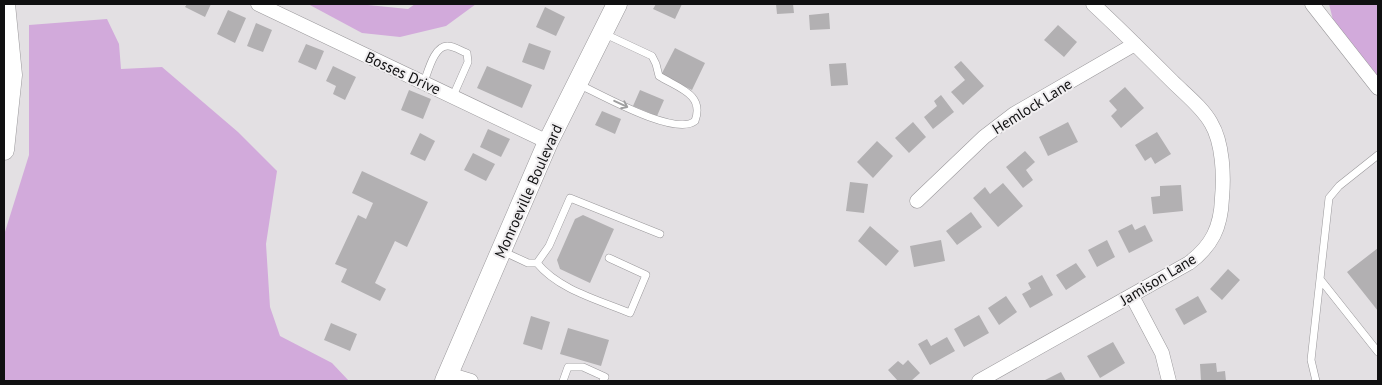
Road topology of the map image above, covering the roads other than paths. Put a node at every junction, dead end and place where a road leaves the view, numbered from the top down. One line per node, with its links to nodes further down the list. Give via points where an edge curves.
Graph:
1 (5, 4): 13 (main road, via 12,75)
2 (258, 4): 8 (street, Bosses Drive)
3 (617, 4): 6 (main road, Monroeville Boulevard)
4 (1093, 4): 7 (street, Jamison Lane)
5 (1312, 4): 10 (street)
6 (602, 33): 9 (main road, Monroeville Boulevard); 9 (lane, one-way to 6, via 669,124 692,123 698,113 697,100 693,95 661,77 652,56)
7 (1135, 44): 15 (street, Hemlock Lane, via 1014,114 984,137); 21 (street, Jamison Lane, via 1211,123 1218,145 1223,194 1217,229 1208,247 1189,263)
8 (424, 82): 11 (street, Bosses Drive); 11 (lane, via 441,48 450,46 467,53 468,62)
9 (577, 84): 12 (main road, Monroeville Boulevard)
10 (1378, 88)
11 (453, 96): 12 (street, Bosses Drive)
12 (548, 142): 17 (main road, Monroeville Boulevard)
13 (4, 150)
14 (1378, 155): 20 (lane, via 1338,186 1329,198)
15 (917, 201)
16 (660, 234): 19 (lane, via 570,198 549,246)
17 (501, 251): 19 (lane, via 528,263); 23 (main road, Monroeville Boulevard)
18 (609, 258): 19 (lane, via 646,275 630,313 561,283)
19 (537, 263)
20 (1320, 279): 22 (lane); 29 (lane, via 1311,360)
21 (1132, 296): 27 (street, Jamison Lane); 28 (street, via 1162,353)
22 (1378, 352)
23 (446, 378): 24 (street)
24 (471, 381)
25 (562, 381): 26 (lane, via 568,367 583,367 605,377)
26 (603, 381)
27 (979, 381)
28 (1169, 381)
29 (1316, 381)

